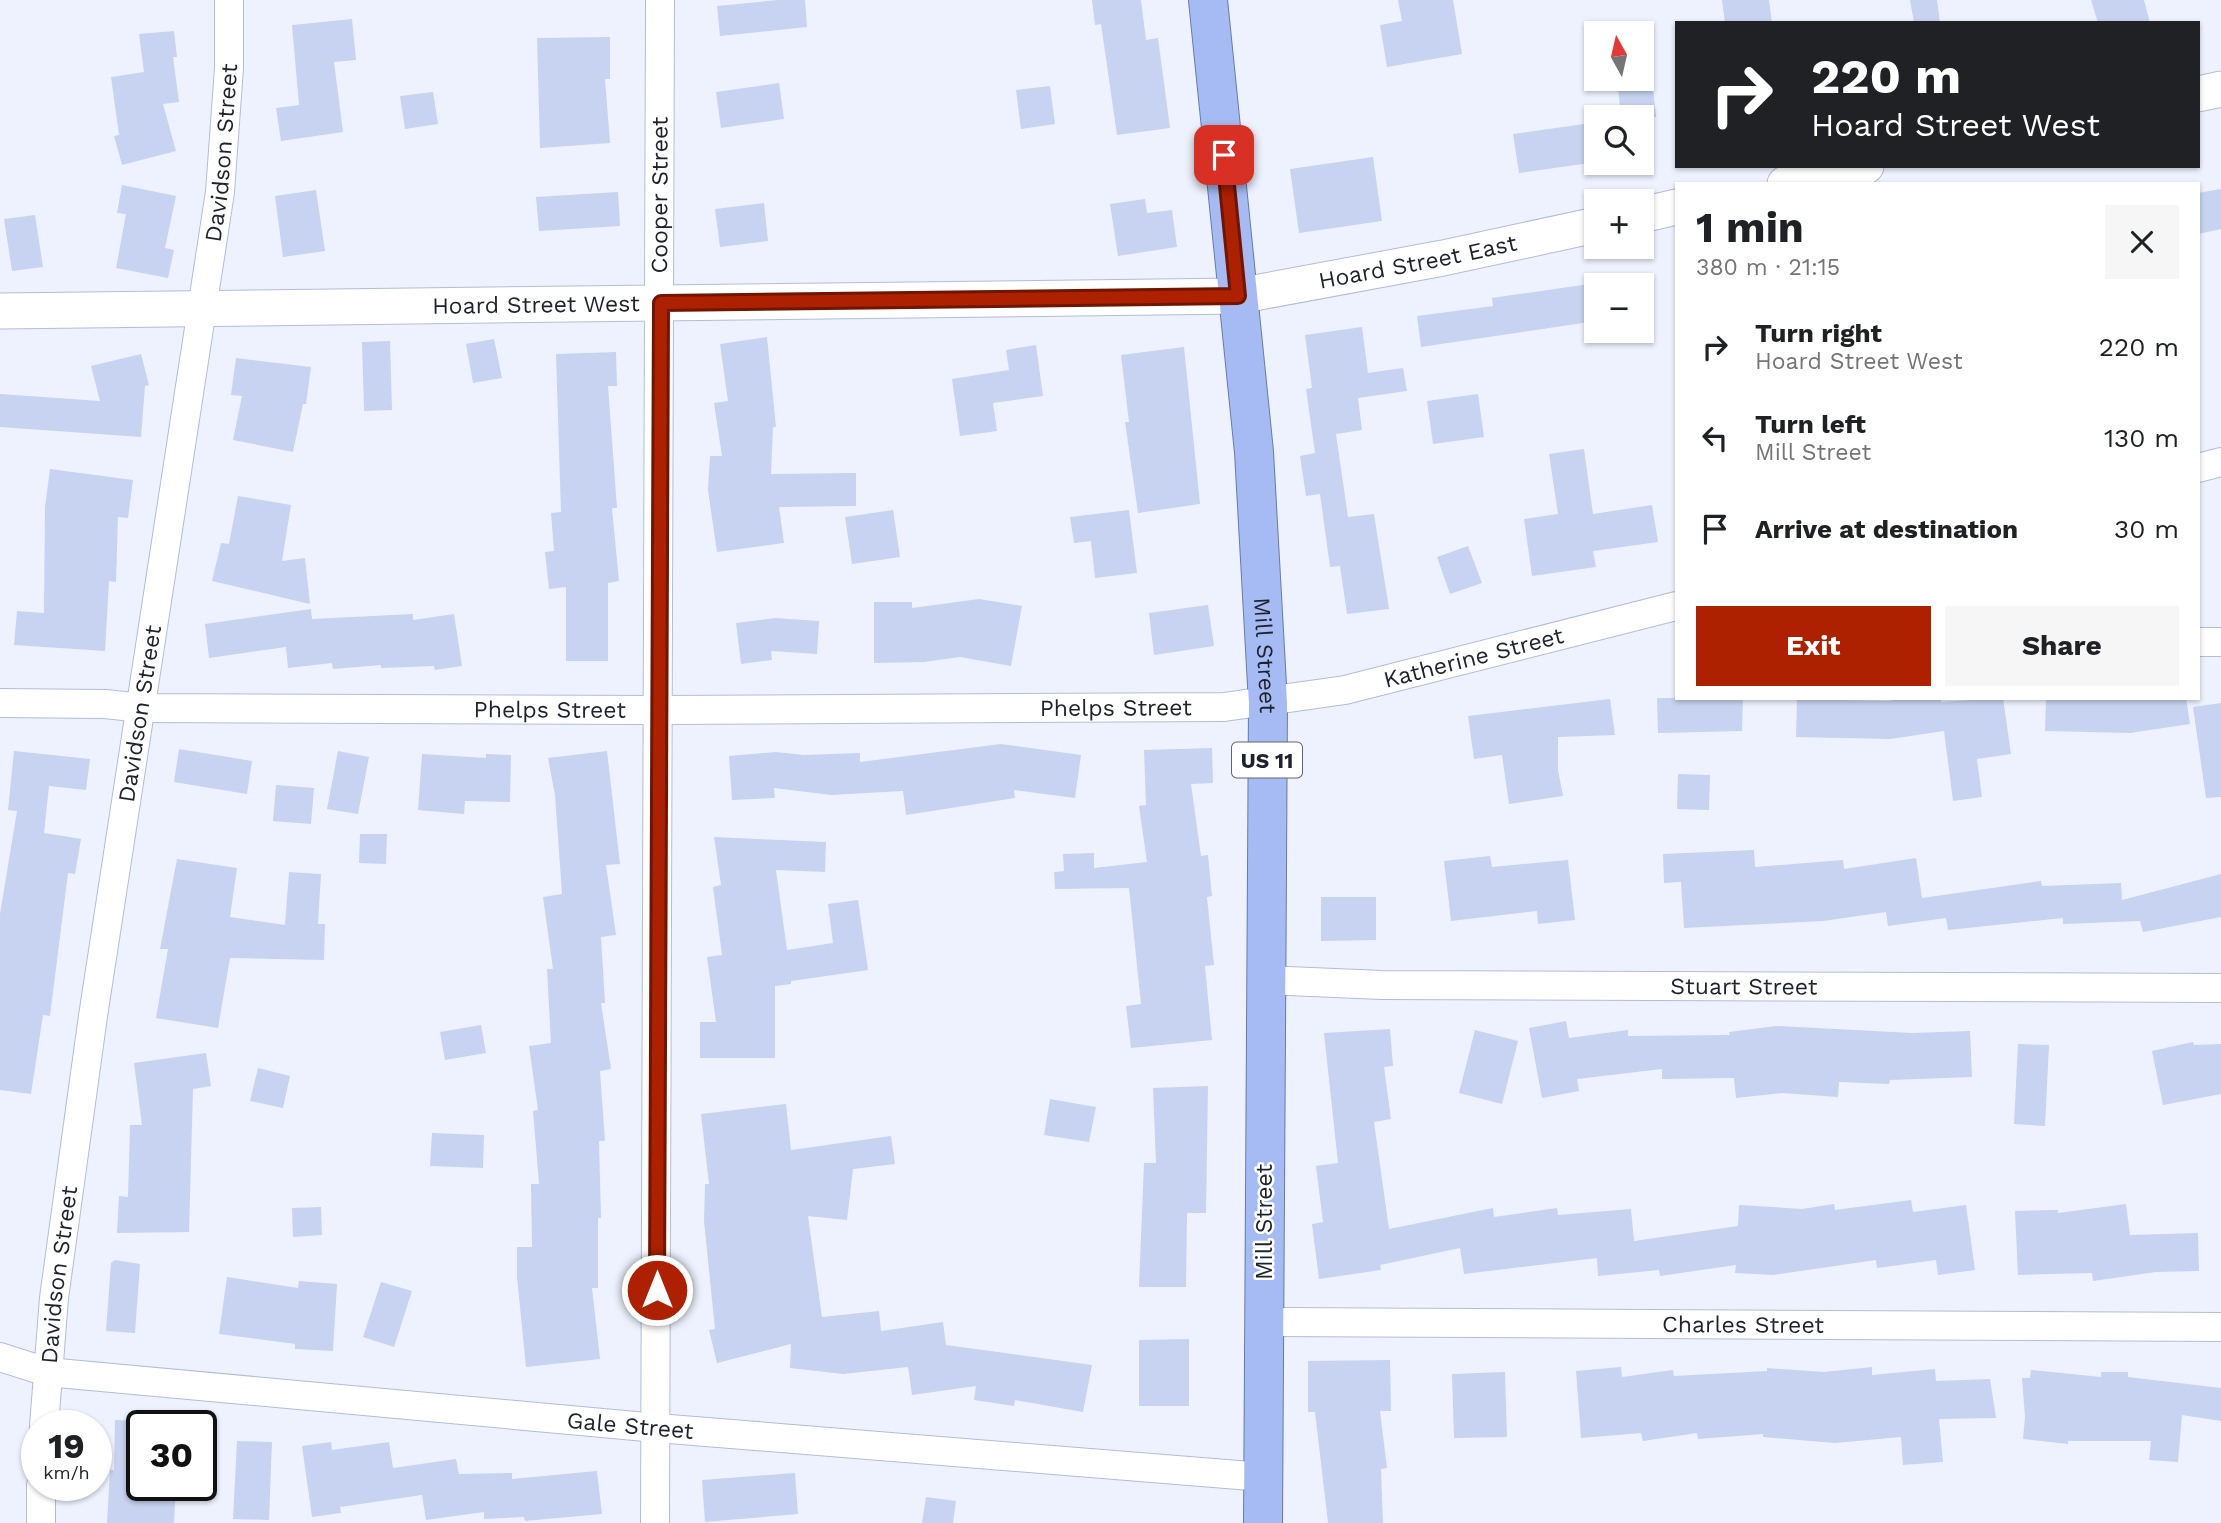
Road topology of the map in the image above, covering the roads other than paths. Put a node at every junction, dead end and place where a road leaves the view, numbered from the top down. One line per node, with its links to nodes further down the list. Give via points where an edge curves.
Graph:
1 (229, 0): 13 (street, Davidson Street, via 220,192)
2 (660, 0): 12 (street, Cooper Street)
3 (1209, 0): 11 (highway, Mill Street / US 11)
4 (2221, 89): 5 (street)
5 (2200, 94)
6 (1857, 168): 7 (street)
7 (1794, 182)
8 (1675, 207): 9 (street)
9 (1654, 212)
10 (1584, 227): 11 (street, Hoard Street East)
11 (1238, 296): 12 (street, Hoard Street West); 21 (highway, Mill Street / US 11, via 1254,452)
12 (661, 303): 13 (street, Hoard Street West); 23 (street, Cooper Street)
13 (203, 308): 14 (street, Hoard Street West); 22 (street, Davidson Street)
14 (0, 311)
15 (2221, 462): 16 (street)
16 (2200, 467)
17 (1675, 606): 21 (street, Katherine Street, via 1345,690)
18 (2200, 642): 19 (street)
19 (2221, 642)
20 (0, 702): 22 (street, Phelps Street)
21 (1268, 703): 23 (street, Phelps Street); 24 (highway, Mill Street / US 11)
22 (142, 708): 23 (street, Phelps Street); 29 (street, Davidson Street, via 93,1016)
23 (658, 710): 31 (street, Cooper Street)
24 (1264, 980): 25 (street, Stuart Street, via 1382,985); 26 (highway, Mill Street / US 11)
25 (2221, 988)
26 (1265, 1321): 27 (street, Charles Street); 32 (highway, Mill Street / US 11)
27 (2221, 1327)
28 (0, 1357): 29 (street, Gale Street)
29 (47, 1372): 30 (street, Davidson Street); 31 (street, Gale Street)
30 (45, 1410)
31 (657, 1428): 32 (street, Gale Street); 35 (street, Cooper Street)
32 (1263, 1477): 36 (highway, Mill Street / US 11)
33 (41, 1501): 34 (street)
34 (40, 1523)
35 (655, 1523)
36 (1263, 1523)

